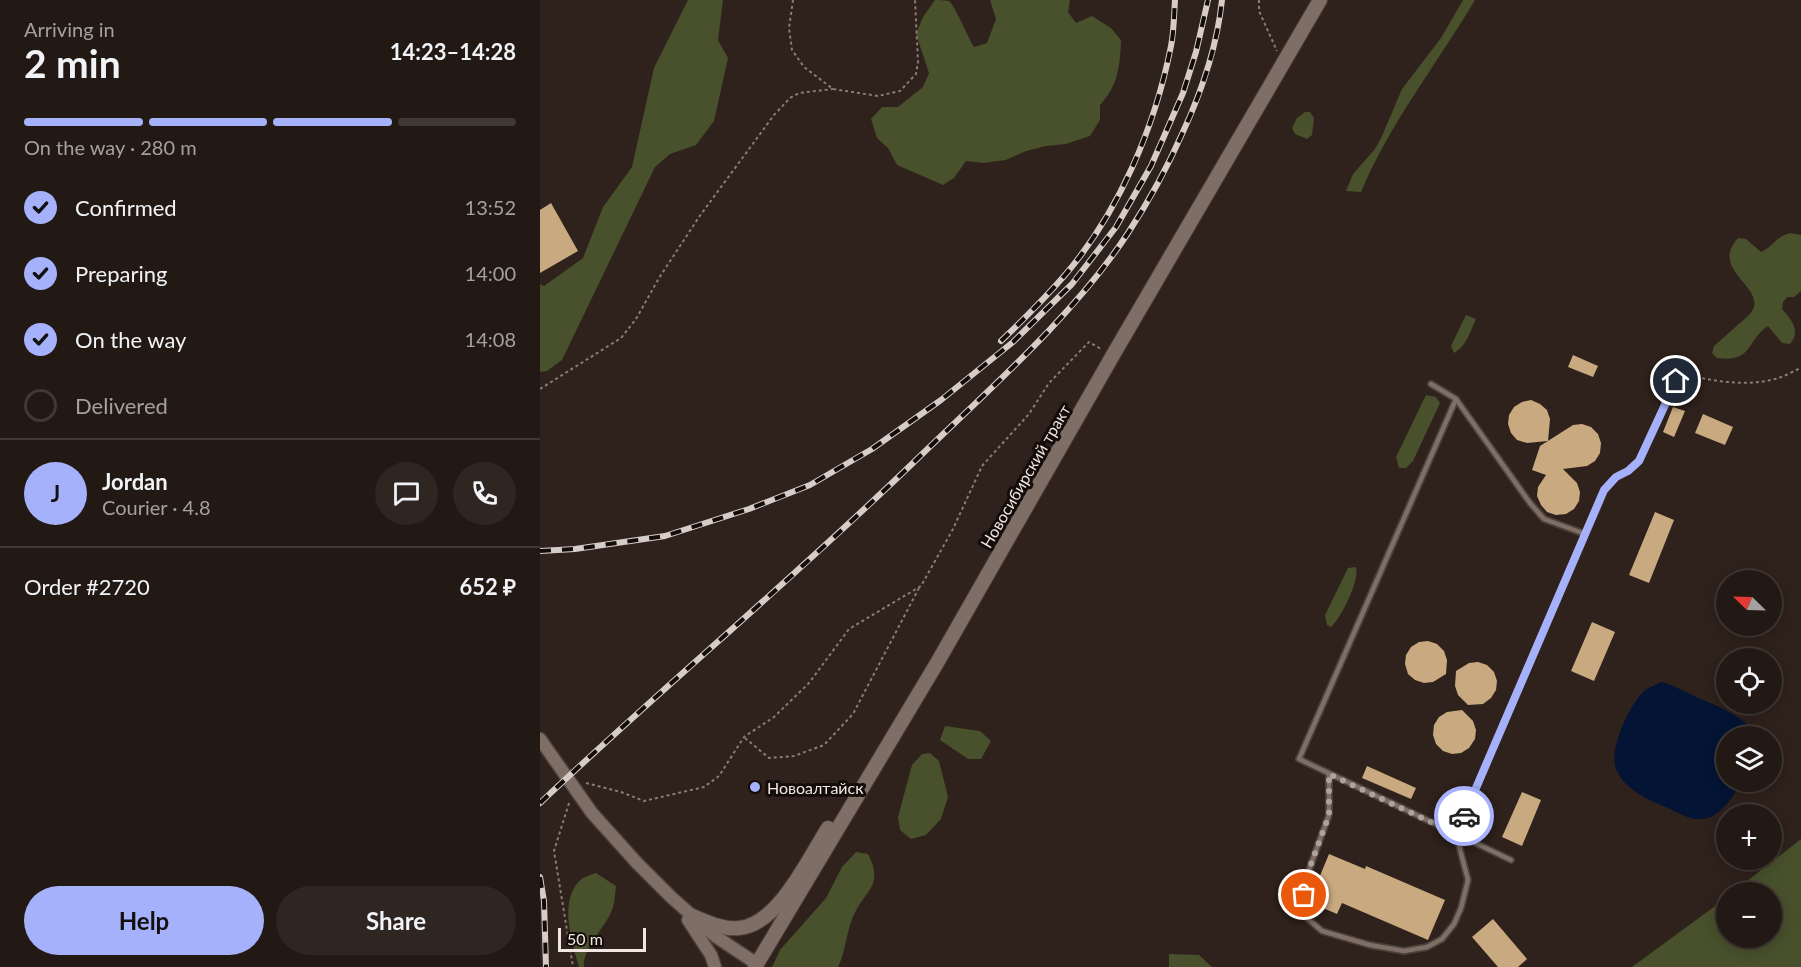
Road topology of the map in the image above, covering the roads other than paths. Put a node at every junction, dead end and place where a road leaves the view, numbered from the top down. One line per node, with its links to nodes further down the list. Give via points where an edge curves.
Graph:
1 (1320, 0): 6 (main road, Новосибирский тракт)
2 (1676, 381): 5 (lane, via 1639,461 1604,490)
3 (1431, 384): 4 (lane)
4 (1456, 399): 5 (lane, via 1544,519); 8 (lane, via 1299,759)
5 (1585, 534): 9 (lane)
6 (917, 697): 12 (main road, via 889,732 771,914 739,928 721,927); 13 (main road, Новосибирский тракт)
7 (540, 739): 11 (street, via 574,789)
8 (1329, 774): 9 (lane); 9 (lane, via 1329,815 1304,895 1307,918 1322,931 1404,951 1427,947 1442,939 1454,924 1468,880)
9 (1456, 834): 10 (lane)
10 (1512, 860)
11 (675, 902): 12 (street); 14 (street, via 703,941)
12 (690, 915): 13 (street)
13 (756, 966)
14 (715, 967)

